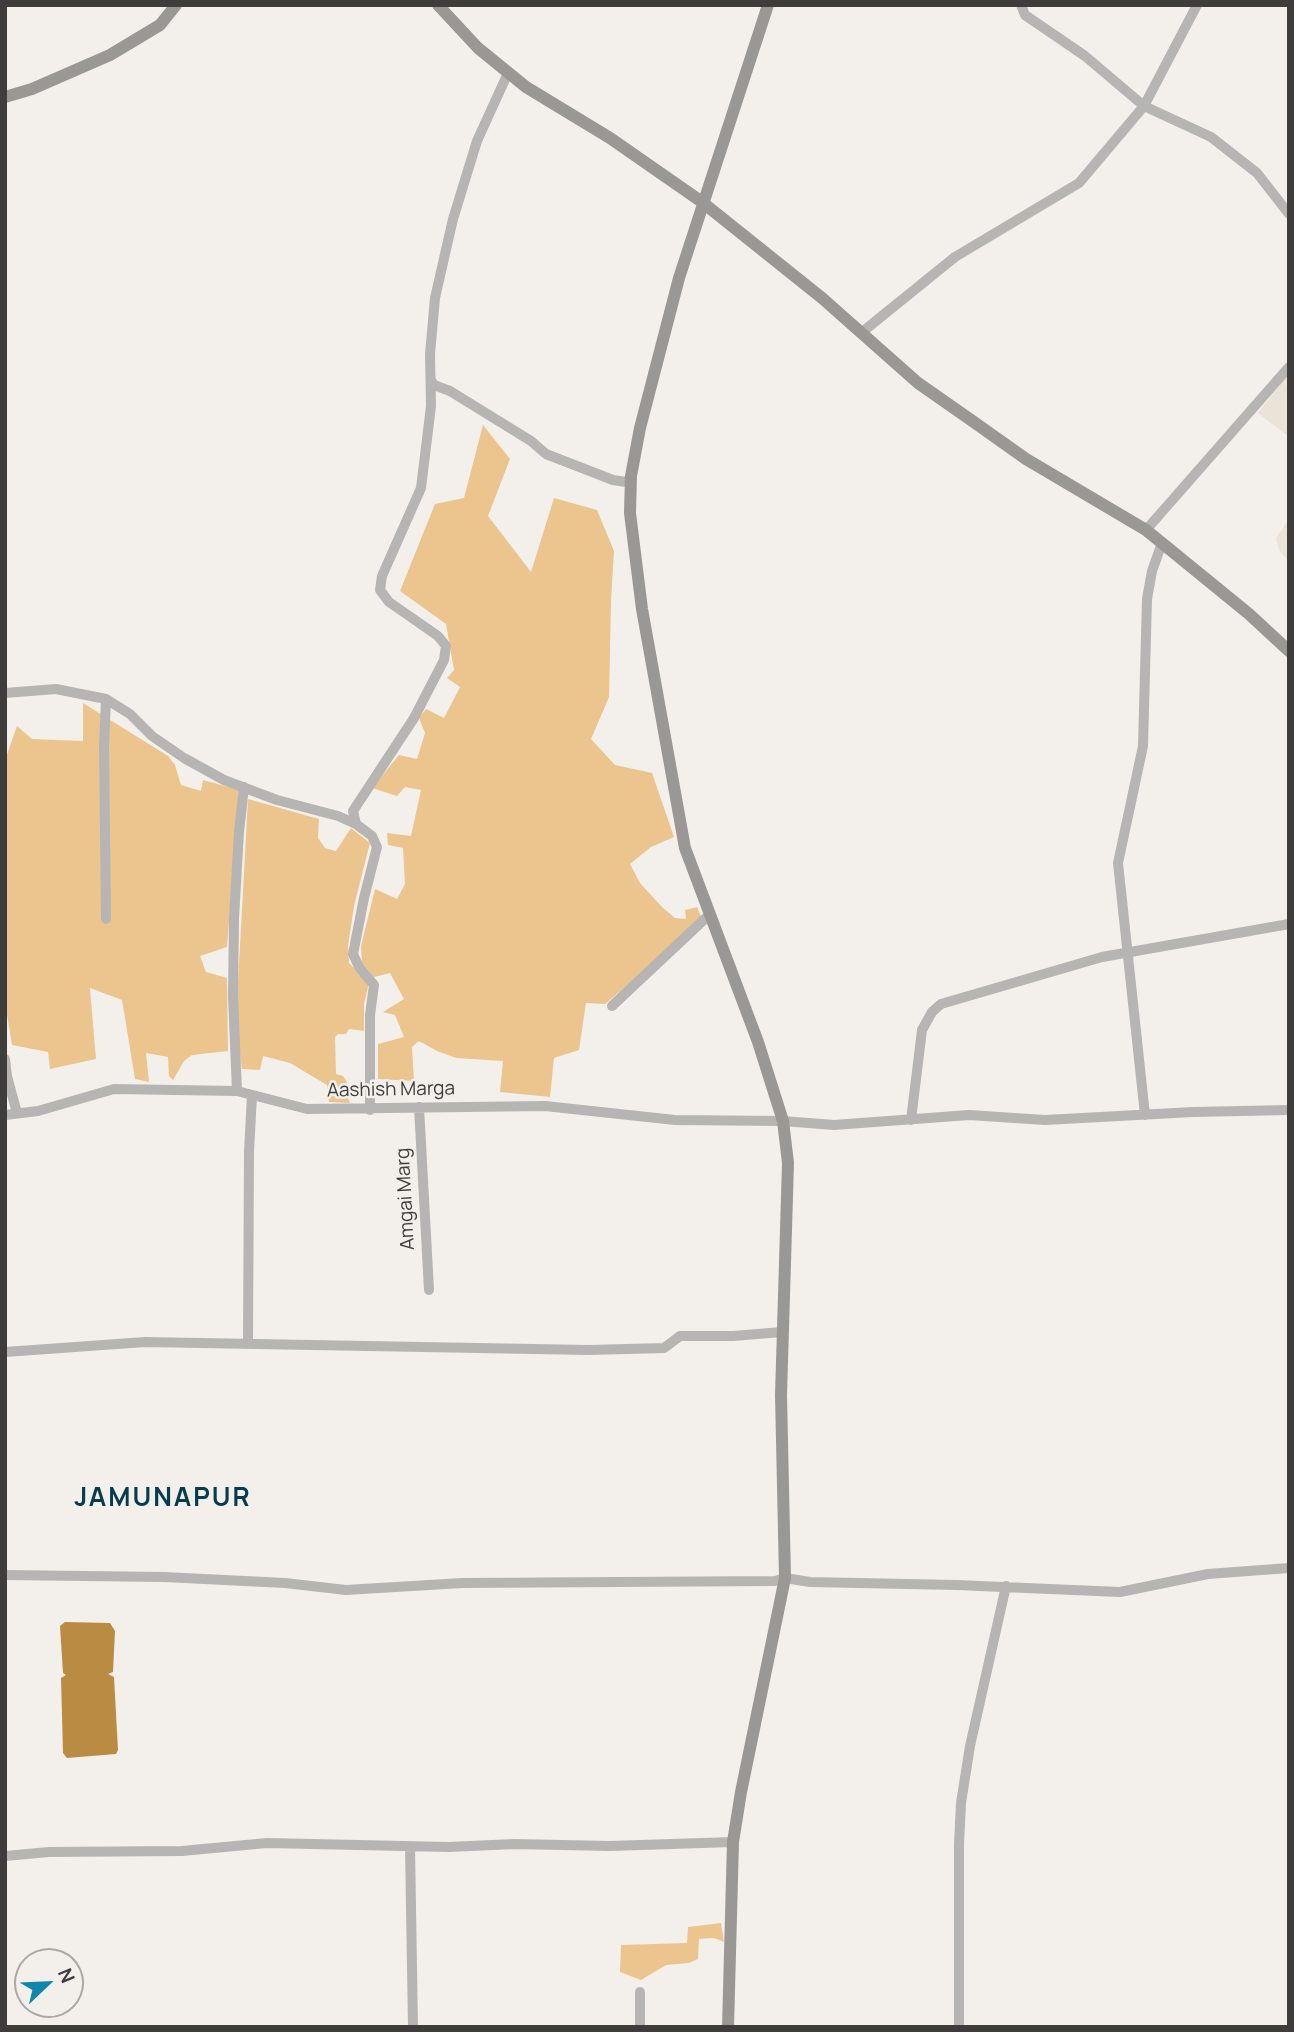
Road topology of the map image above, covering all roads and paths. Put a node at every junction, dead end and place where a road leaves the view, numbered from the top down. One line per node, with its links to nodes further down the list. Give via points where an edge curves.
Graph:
1 (176, 5): 7 (street, via 160,25 110,55)
2 (438, 5): 6 (street)
3 (768, 5): 9 (street)
4 (1021, 5): 8 (street, via 1026,15 1085,56)
5 (1197, 5): 8 (street)
6 (508, 72): 9 (street); 13 (street, via 477,141 453,219 435,298)
7 (5, 97)
8 (1144, 106): 10 (street, via 1211,137 1257,173); 11 (street, via 1079,183 955,257)
9 (702, 202): 11 (street); 14 (street, via 640,428)
10 (1289, 214)
11 (861, 333): 15 (street, via 918,383 1026,459)
12 (1289, 367): 15 (street)
13 (431, 380): 14 (street, via 546,454 613,480); 21 (street, via 421,488 380,590 389,602 438,636 446,646 444,660 414,718 353,811)
14 (631, 478): 22 (street, via 640,595 657,703 685,848)
15 (1146, 530): 16 (street)
16 (1162, 542): 17 (street); 25 (street, via 1147,599 1143,746 1118,863)
17 (1289, 651)
18 (5, 693): 19 (street, via 56,689)
19 (106, 699): 20 (street, via 184,758); 23 (street)
20 (244, 787): 21 (street); 28 (street, via 234,918)
21 (356, 824): 31 (street, via 372,836 377,848 353,954 374,985)
22 (709, 915): 26 (street); 37 (street)
23 (106, 919)
24 (1289, 924): 25 (street)
25 (1126, 953): 35 (street); 36 (street, via 941,1004 922,1030)
26 (612, 1006)
27 (5, 1059): 33 (street)
28 (237, 1091): 29 (street, Aashish Marga); 33 (street, Aashish Marga, via 114,1089)
29 (252, 1095): 31 (street, Aashish Marga, via 307,1109); 40 (street)
30 (419, 1107): 31 (street, Aashish Marga); 37 (street, Aashish Marga, via 545,1106 675,1120); 38 (street, Amgai Marg)
31 (370, 1110)
32 (1289, 1110): 35 (street, Aashish Marga)
33 (17, 1113): 34 (street, Aashish Marga)
34 (5, 1115)
35 (1145, 1115): 36 (street, Aashish Marga, via 1045,1120 969,1115)
36 (911, 1120): 37 (street, Aashish Marga, via 834,1125)
37 (783, 1121): 39 (street, via 788,1163)
38 (429, 1290)
39 (782, 1332): 40 (street, via 680,1336 664,1348 589,1350); 44 (street)
40 (248, 1343): 41 (street, via 145,1342)
41 (5, 1352)
42 (1289, 1568): 45 (street, via 1208,1574 1120,1592)
43 (5, 1575): 44 (street, via 164,1577 346,1590 462,1583)
44 (785, 1578): 45 (street); 46 (street)
45 (1006, 1586): 53 (street, via 961,1804)
46 (733, 1842): 47 (street); 52 (street)
47 (410, 1846): 48 (street, via 267,1843 182,1851); 50 (street)
48 (5, 1856)
49 (640, 1992): 51 (street)
50 (413, 2027)
51 (640, 2027)
52 (728, 2027)
53 (958, 2027)

